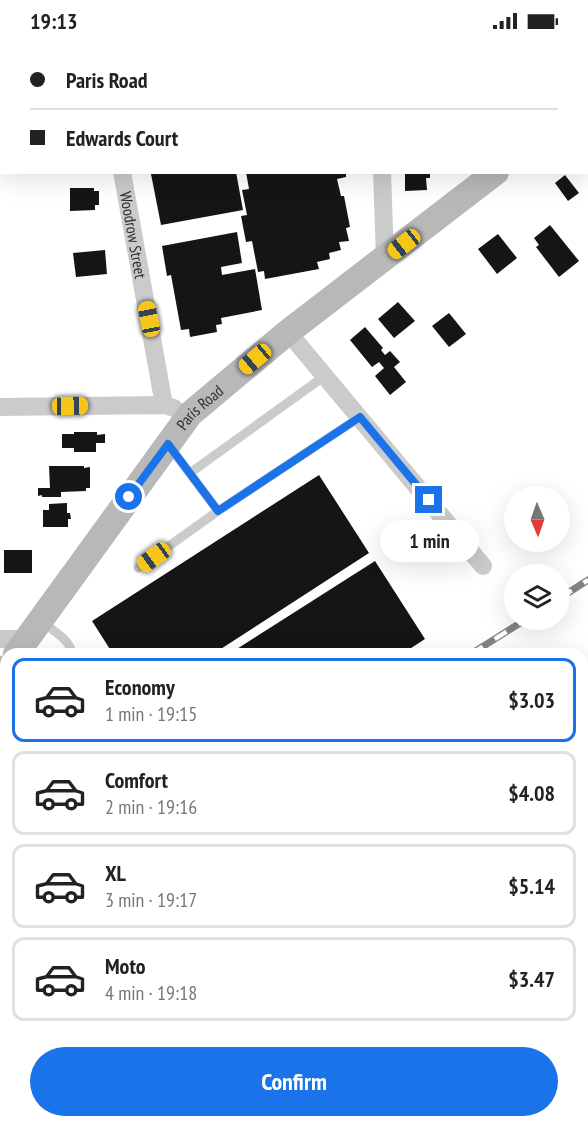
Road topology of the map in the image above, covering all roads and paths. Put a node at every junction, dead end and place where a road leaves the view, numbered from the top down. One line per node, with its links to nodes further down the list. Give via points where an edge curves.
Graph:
1 (122, 174): 7 (street, Woodrow Street)
2 (382, 174): 4 (street)
3 (493, 174): 4 (main road, Paris Road)
4 (385, 258): 5 (main road, Paris Road)
5 (288, 332): 6 (street); 9 (main road, Paris Road)
6 (326, 375): 10 (street); 12 (lane)
7 (164, 405): 8 (street); 9 (street)
8 (0, 408)
9 (190, 414): 11 (main road, Paris Road)
10 (360, 417): 13 (lane); 14 (street)
11 (168, 444): 12 (lane); 16 (main road, Paris Road)
12 (190, 473): 13 (lane)
13 (218, 511): 15 (lane)
14 (483, 566)
15 (138, 568)
16 (22, 648)
17 (34, 648): 18 (lane, via 60,636)
18 (72, 648)

